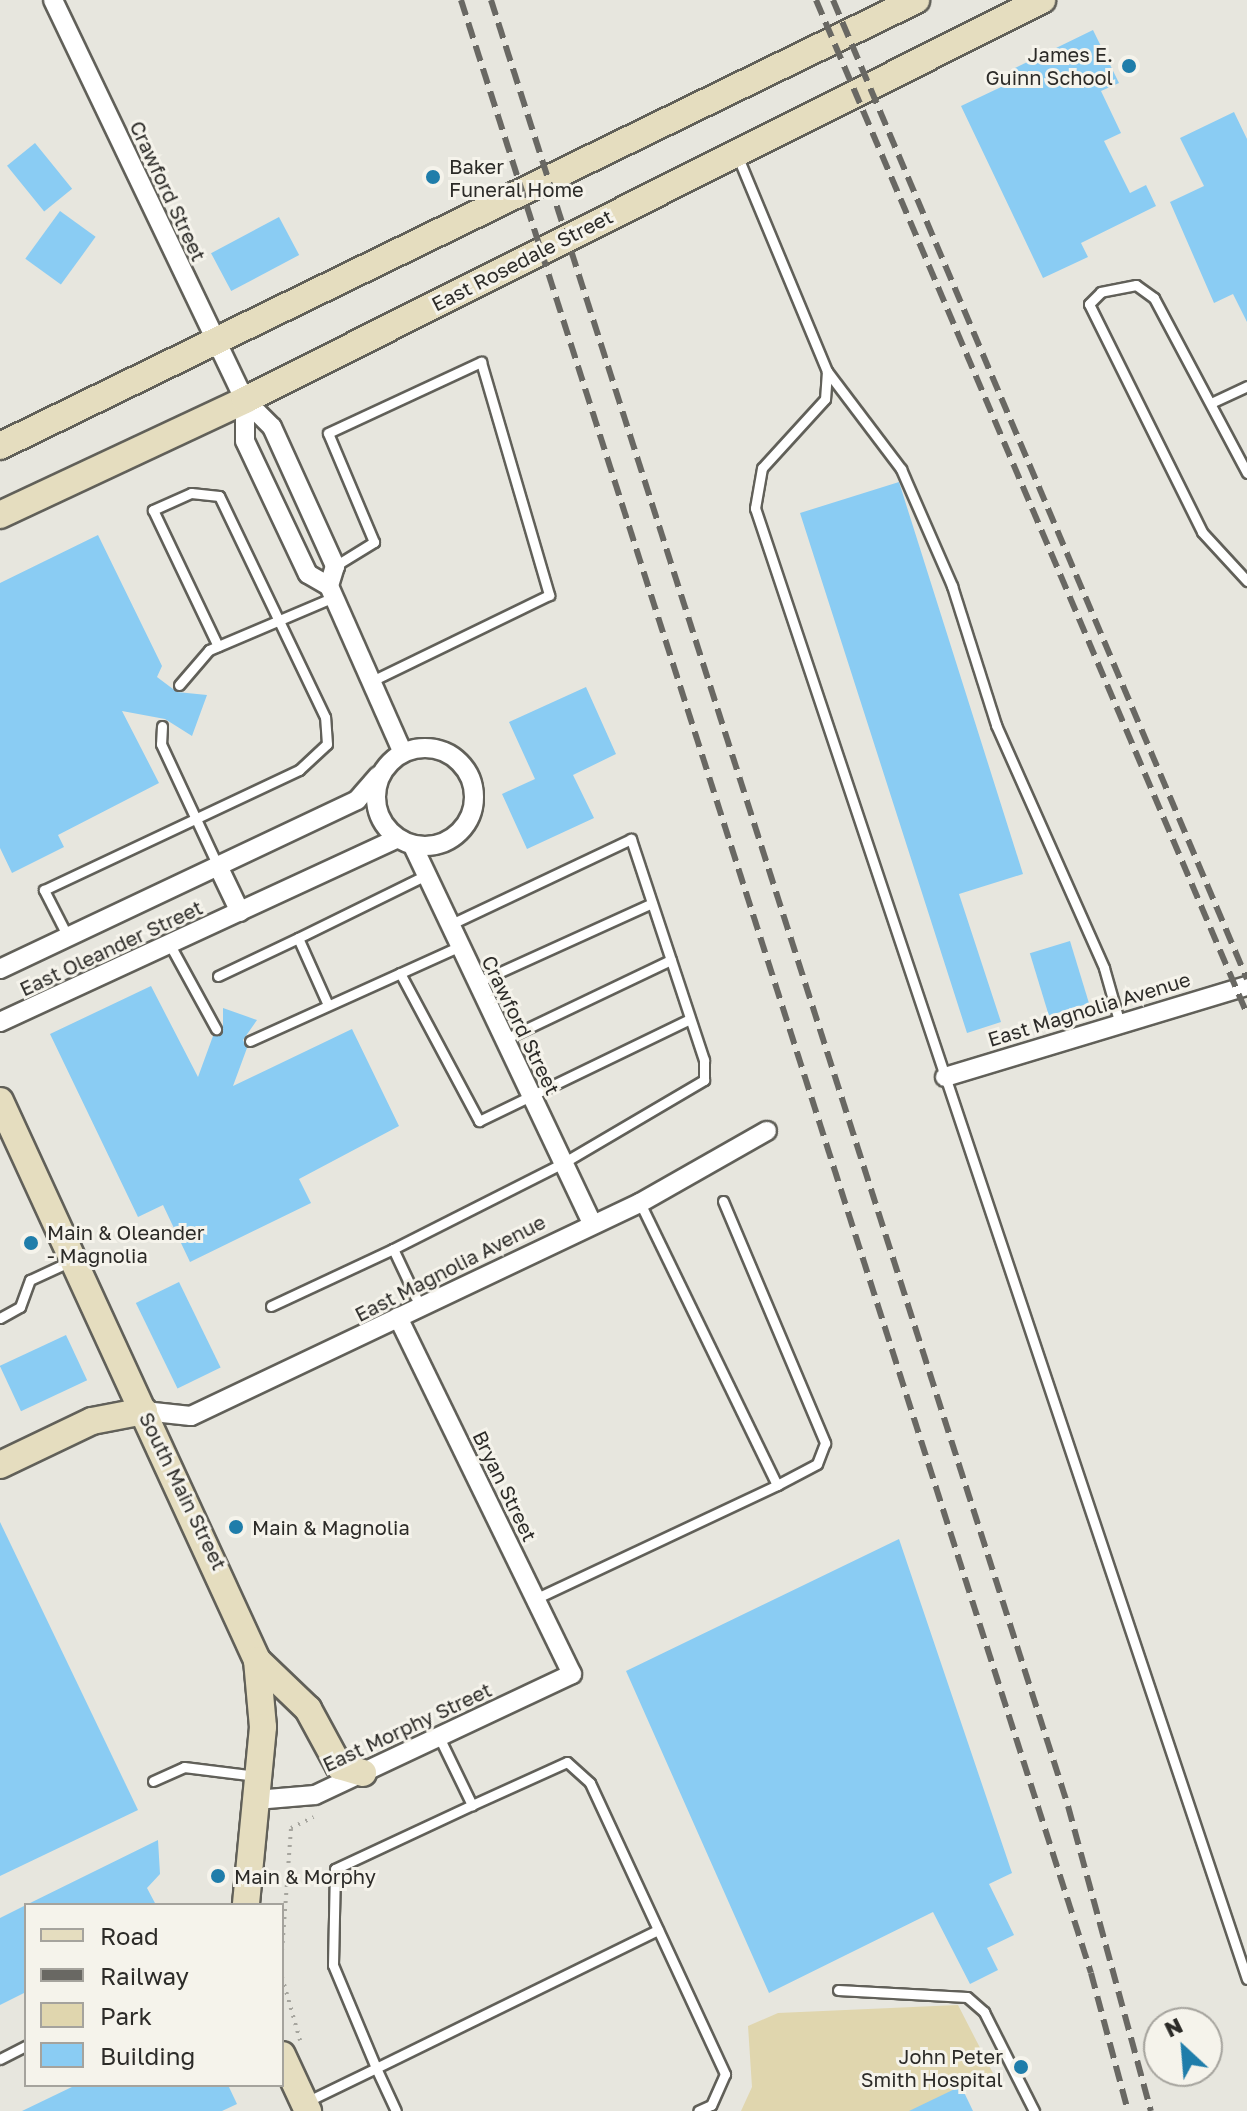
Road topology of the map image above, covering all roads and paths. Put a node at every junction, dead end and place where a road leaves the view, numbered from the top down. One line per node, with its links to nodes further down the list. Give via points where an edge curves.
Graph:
1 (53, 0): 5 (street, Crawford Street)
2 (916, 0): 5 (main road)
3 (1042, 0): 4 (main road, East Rosedale Street)
4 (736, 152): 6 (lane); 8 (main road, East Rosedale Street)
5 (215, 340): 8 (street, Crawford Street); 10 (main road)
6 (827, 371): 43 (lane, via 901,469 952,586 996,725 1104,968); 47 (lane, via 825,399 762,468 755,508)
7 (1247, 386): 9 (lane)
8 (245, 400): 12 (main road, East Rosedale Street); 13 (street, Crawford Street, via 272,427); 15 (street, Crawford Street, via 245,441 308,574)
9 (1211, 403): 11 (lane); 14 (lane, via 1154,298 1136,285 1116,285 1089,304 1202,532)
10 (0, 446)
11 (1247, 473)
12 (0, 515)
13 (335, 566): 15 (street); 18 (lane, via 374,542 328,433 481,362 549,595)
14 (1247, 581)
15 (331, 592): 16 (lane); 18 (street, Crawford Street)
16 (280, 620): 17 (lane); 17 (lane, via 219,496 191,493 153,510); 23 (lane, via 325,717 327,744 299,770)
17 (218, 646): 19 (lane)
18 (372, 681): 21 (street, Crawford Street)
19 (179, 685)
20 (162, 726): 23 (lane, via 161,744)
21 (402, 751): 22 (street); 24 (street, via 445,752 462,762 475,790 469,822 445,843)
22 (378, 776): 24 (street, via 376,810); 25 (street, East Oleander Street, via 357,800)
23 (196, 820): 25 (lane); 30 (lane, via 44,890)
24 (405, 842): 26 (street, Crawford Street); 28 (street, East Oleander Street)
25 (218, 866): 28 (street); 30 (street, East Oleander Street)
26 (424, 876): 29 (street, Crawford Street); 31 (lane)
27 (652, 903): 29 (lane, via 631,839); 34 (lane); 38 (lane)
28 (240, 912): 32 (street, East Oleander Street)
29 (448, 925): 33 (street, Crawford Street)
30 (68, 937): 35 (street, East Oleander Street)
31 (298, 938): 37 (lane); 40 (lane)
32 (170, 945): 42 (street, East Oleander Street); 44 (lane)
33 (458, 947): 36 (lane); 38 (street, Crawford Street)
34 (671, 960): 41 (lane); 45 (lane)
35 (0, 969)
36 (400, 973): 40 (lane); 48 (lane, via 479,1121)
37 (218, 976)
38 (476, 983): 45 (street, Crawford Street)
39 (1247, 986): 43 (street, East Magnolia Avenue)
40 (328, 1005): 46 (lane)
41 (690, 1019): 48 (lane); 51 (lane, via 704,1060 699,1089)
42 (0, 1022)
43 (1120, 1024): 47 (street, East Magnolia Avenue)
44 (216, 1029)
45 (503, 1040): 48 (street, Crawford Street)
46 (250, 1041)
47 (945, 1077): 76 (lane)
48 (529, 1094): 51 (street, Crawford Street)
49 (0, 1101): 56 (main road, South Main Street)
50 (767, 1131): 53 (street, East Magnolia Avenue)
51 (563, 1163): 54 (street, Crawford Street); 55 (lane)
52 (723, 1201): 63 (lane, via 825,1443 817,1464)
53 (640, 1203): 54 (street, East Magnolia Avenue); 63 (lane)
54 (592, 1223): 58 (street, East Magnolia Avenue)
55 (393, 1249): 57 (lane); 58 (lane)
56 (75, 1259): 60 (lane, via 30,1280 20,1307); 61 (main road, South Main Street)
57 (271, 1306)
58 (420, 1306): 59 (street, East Magnolia Avenue)
59 (398, 1317): 61 (street, East Magnolia Avenue, via 191,1416); 64 (street, Bryan Street)
60 (0, 1318)
61 (144, 1411): 62 (main road, via 92,1421); 65 (main road, South Main Street)
62 (0, 1465)
63 (777, 1485): 64 (lane)
64 (535, 1599): 66 (street, Bryan Street)
65 (257, 1660): 68 (main road, via 308,1709 339,1766); 70 (main road, South Main Street)
66 (572, 1674): 67 (street, East Morphy Street)
67 (439, 1737): 68 (street, East Morphy Street); 71 (lane)
68 (363, 1773): 70 (street, East Morphy Street, via 315,1795)
69 (153, 1781): 70 (lane, via 184,1767)
70 (258, 1789): 73 (main road, South Main Street)
71 (472, 1805): 75 (lane, via 567,1762 590,1783); 81 (lane, via 335,1869 333,1965)
72 (319, 1814): 74 (path, via 291,1828)
73 (246, 1903)
74 (284, 1924)
75 (658, 1930): 81 (lane); 84 (lane, via 725,2074 711,2105)
76 (1247, 1979)
77 (838, 1990): 85 (lane, via 868,1996 947,1991 984,2012)
78 (24, 2047): 79 (lane)
79 (0, 2059)
80 (284, 2059): 82 (main road)
81 (376, 2068): 82 (lane); 83 (lane)
82 (307, 2107)
83 (396, 2111)
84 (698, 2111)
85 (1034, 2111)

